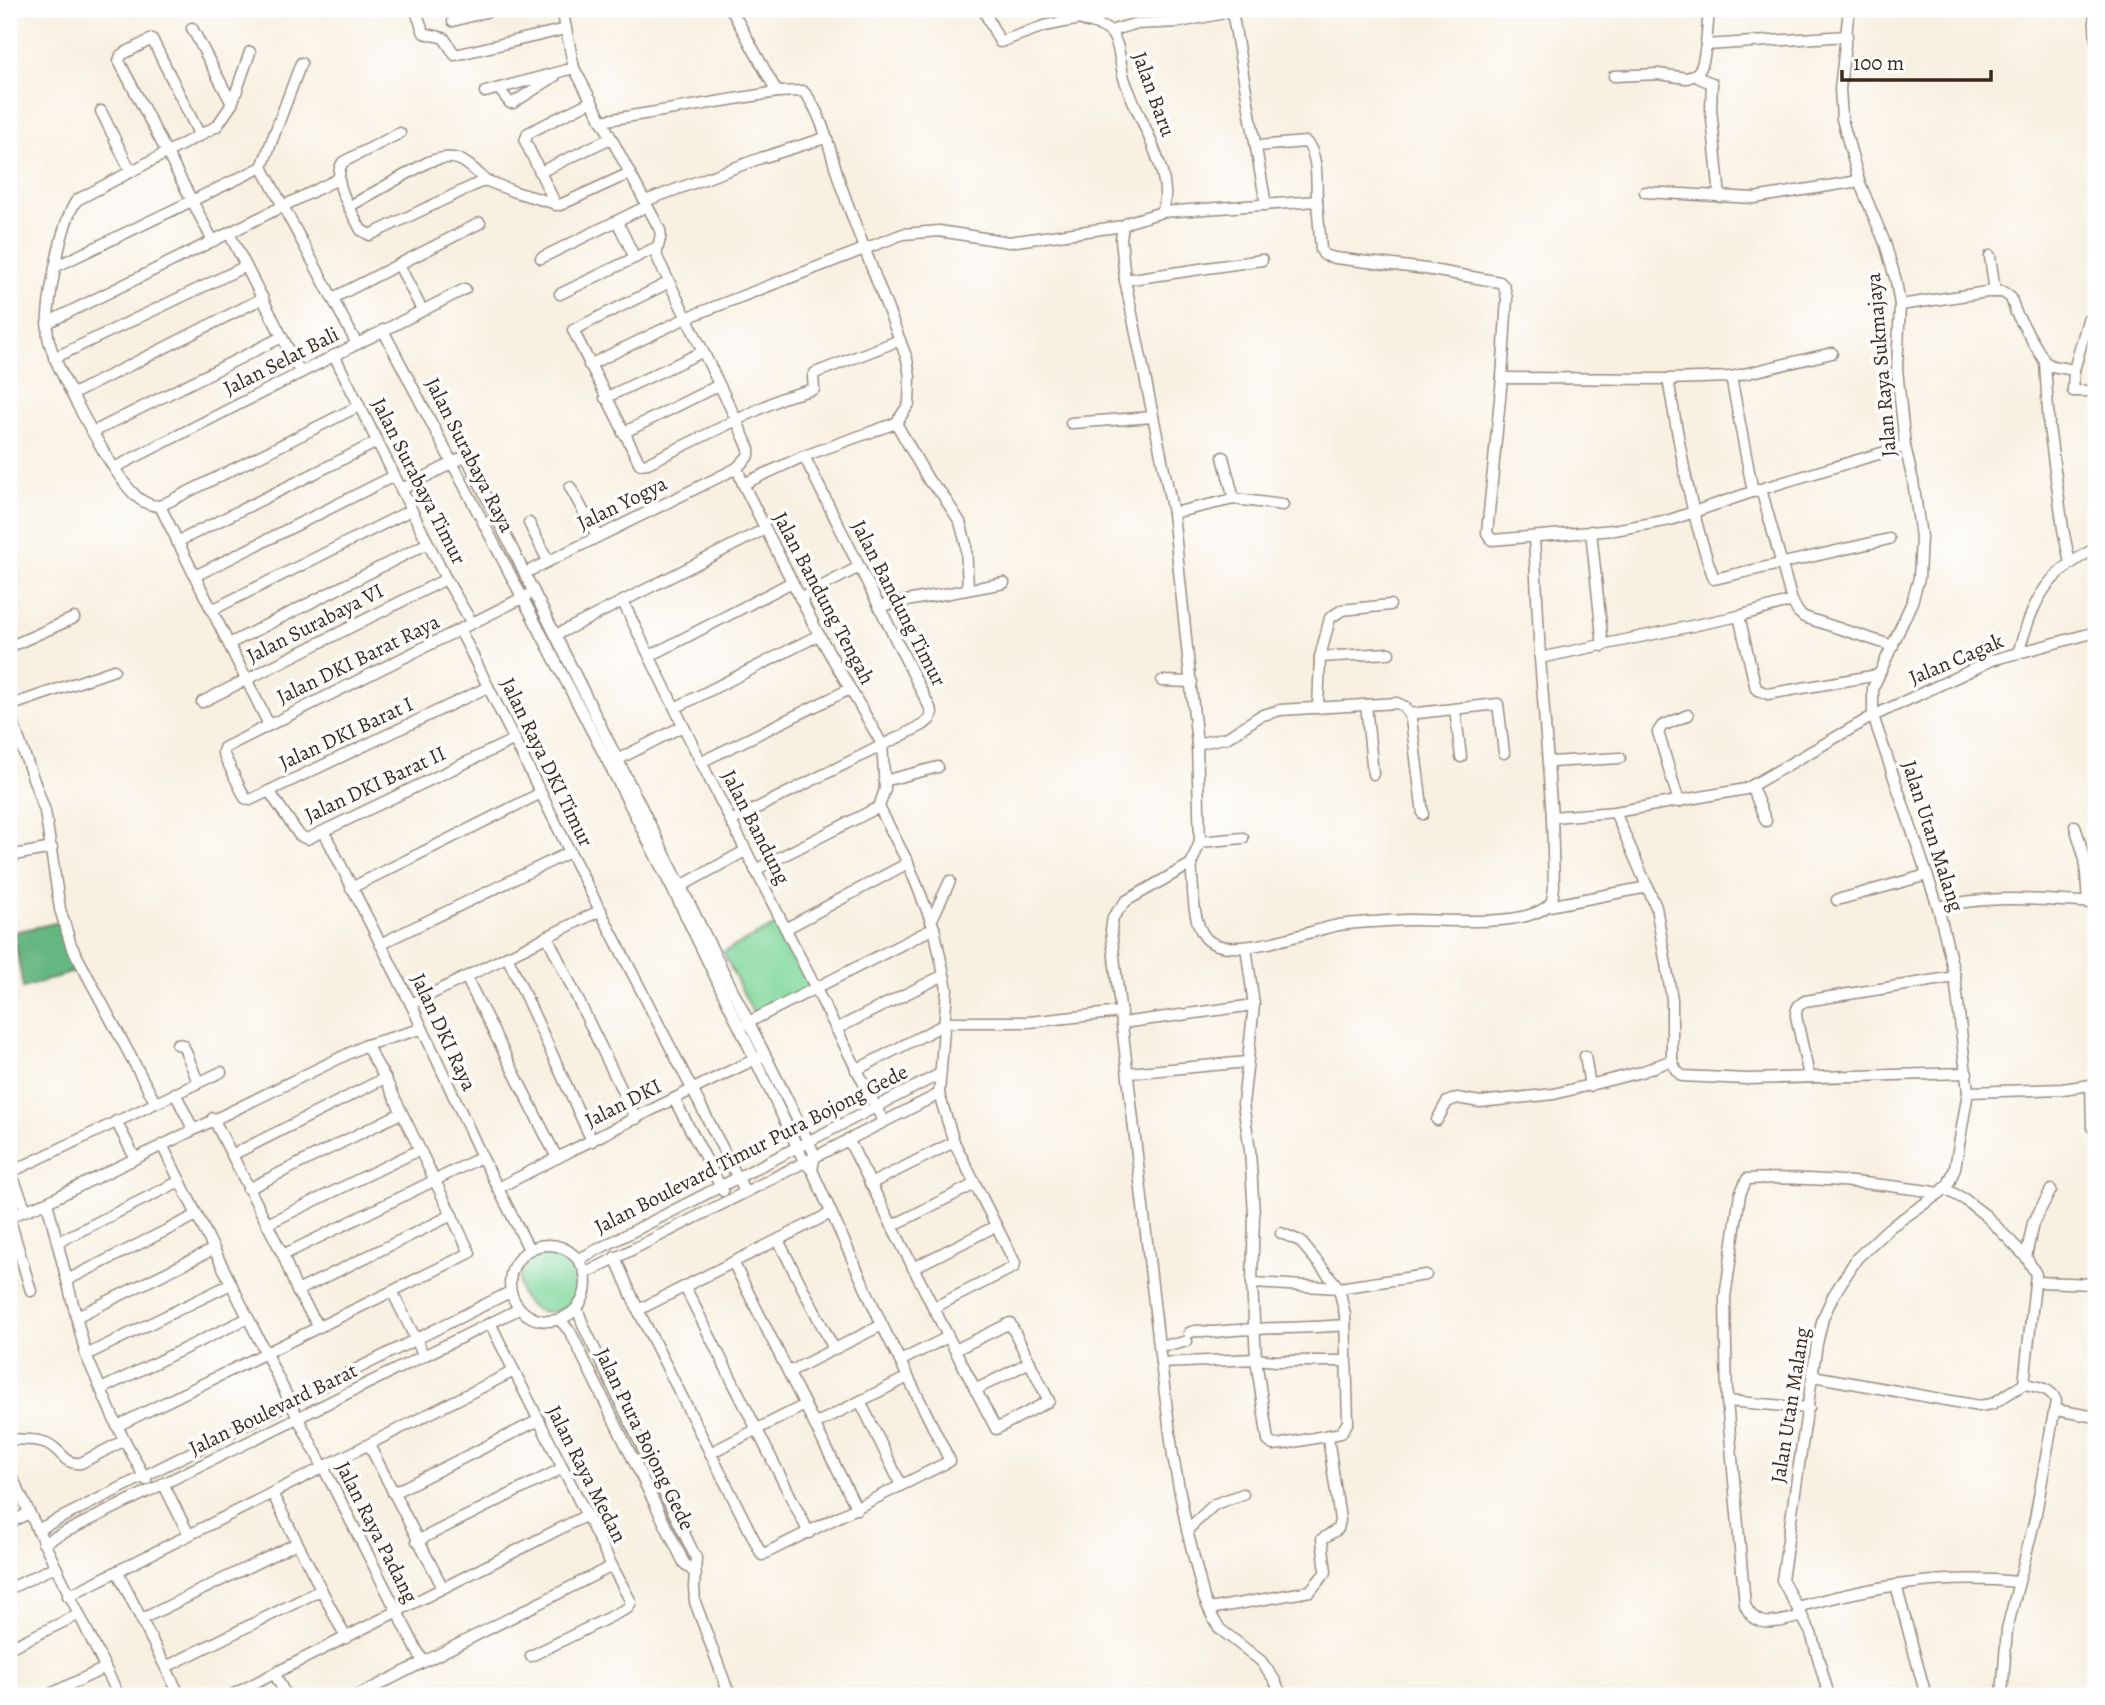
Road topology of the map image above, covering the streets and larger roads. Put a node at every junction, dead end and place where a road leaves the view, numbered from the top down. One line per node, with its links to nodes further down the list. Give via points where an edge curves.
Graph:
1 (415, 9): 14 (street, via 425,33 444,38 455,55)
2 (496, 9): 12 (street)
3 (562, 9): 14 (street)
4 (732, 9): 26 (street)
5 (983, 9): 11 (street, via 1000,42)
6 (1244, 9): 10 (street)
7 (1709, 9): 18 (street)
8 (1849, 9): 16 (street, Jalan Raya Sukmajaya)
9 (2094, 9): 17 (street)
10 (1232, 11): 15 (street, via 1180,22 1134,24); 35 (street)
11 (1078, 14): 15 (street, Jalan Baru)
12 (453, 21)
13 (192, 28): 28 (street)
14 (566, 29): 21 (street)
15 (1110, 32): 53 (street, Jalan Baru, via 1158,160 1165,194)
16 (1847, 36): 18 (street); 43 (street, Jalan Raya Sukmajaya, via 1840,89 1842,119)
17 (2096, 40)
18 (1706, 44): 22 (street)
19 (250, 52): 28 (street)
20 (301, 63): 37 (street)
21 (569, 69): 24 (street); 24 (street, via 513,103); 27 (street)
22 (1698, 74): 23 (street, via 1687,78); 45 (street, via 1712,83)
23 (1614, 76)
24 (499, 89): 25 (street)
25 (485, 92)
26 (777, 92): 30 (street); 34 (street, via 803,91 814,106)
27 (592, 102): 30 (street); 39 (street, via 528,133 525,141)
28 (232, 104): 32 (street, via 217,125)
29 (101, 111): 38 (street)
30 (601, 121): 33 (street)
31 (400, 133): 41 (street, via 343,162)
32 (200, 136): 36 (street); 36 (street, via 152,39 121,55 120,61)
33 (611, 138): 39 (street); 40 (street)
34 (825, 138): 48 (street, via 748,162); 60 (street)
35 (1257, 146): 47 (street, via 1306,142 1314,156); 50 (street)
36 (167, 153): 38 (street); 46 (street)
37 (262, 167): 46 (street); 51 (street)
38 (131, 172): 67 (street, via 72,206)
39 (540, 172): 49 (street)
40 (630, 173): 48 (street); 49 (street)
41 (338, 179): 51 (street); 52 (street)
42 (485, 180): 49 (street); 52 (street, via 463,160 440,158); 52 (street, via 370,235 361,230)
43 (1859, 181): 45 (street, via 1766,197); 75 (street, Jalan Raya Sukmajaya, via 1892,263)
44 (1645, 192): 45 (street)
45 (1720, 197)
46 (193, 201): 58 (street); 67 (street)
47 (1317, 201): 50 (street); 93 (street, via 1324,255 1500,282 1507,298)
48 (646, 204): 54 (street); 59 (street, via 661,234)
49 (556, 205)
50 (1266, 205): 53 (street)
51 (285, 206): 57 (street); 74 (street)
52 (350, 206)
53 (1162, 212): 56 (street)
54 (618, 220): 62 (street); 63 (street)
55 (480, 223): 65 (street)
56 (1123, 226): 60 (street, via 1009,242 916,232); 68 (street)
57 (229, 233): 58 (street); 66 (street)
58 (213, 241): 79 (street)
59 (657, 247): 63 (street); 69 (street)
60 (864, 248): 77 (street); 82 (street)
61 (1990, 256): 71 (street)
62 (541, 258)
63 (635, 258): 72 (street)
64 (1262, 260): 68 (street)
65 (399, 265): 74 (street); 76 (street)
66 (246, 266): 73 (street); 87 (street)
67 (55, 267): 79 (street)
68 (1125, 280): 100 (street)
69 (668, 283): 77 (street); 89 (street, via 573,330)
70 (465, 289): 76 (street, Jalan Selat Bali)
71 (1995, 292): 75 (street); 88 (street, via 2011,298)
72 (560, 294)
73 (263, 298): 81 (street); 97 (street)
74 (333, 298): 83 (street)
75 (1900, 305): 107 (street, Jalan Raya Sukmajaya, via 1897,369)
76 (422, 310): 80 (street, Jalan Selat Bali)
77 (686, 318): 84 (street); 89 (street)
78 (2088, 320): 90 (street)
79 (47, 323): 87 (street)
80 (383, 330): 83 (street, Jalan Selat Bali); 110 (street, Jalan Surabaya Raya)
81 (282, 337): 91 (street); 104 (street)
82 (900, 340): 101 (street, via 813,374 814,389); 103 (street, via 910,385 909,404)
83 (357, 344): 86 (street, Jalan Selat Bali)
84 (702, 352): 95 (street); 98 (street)
85 (1832, 353): 92 (street)
86 (334, 355): 91 (street, Jalan Selat Bali); 99 (street, Jalan Surabaya Timur)
87 (54, 358): 97 (street)
88 (2045, 362): 90 (street); 135 (street, via 2049,427)
89 (589, 365): 98 (street)
90 (2074, 369): 96 (street, via 2073,391)
91 (300, 372): 111 (street, Jalan Selat Bali)
92 (1731, 377): 94 (street); 117 (street)
93 (1502, 378): 94 (street); 128 (street, via 1487,536 1494,540)
94 (1668, 379): 122 (street)
95 (719, 385): 101 (street); 105 (street)
96 (2096, 391)
97 (74, 394): 104 (street)
98 (606, 398): 105 (street)
99 (359, 406): 106 (street, Jalan Surabaya Timur); 120 (street)
100 (1153, 417): 102 (street); 123 (street)
101 (736, 419): 105 (street, via 644,465 636,461); 112 (street, via 749,449)
102 (1071, 423)
103 (896, 424): 108 (street); 142 (street, via 929,481 960,522)
104 (93, 432): 111 (street)
105 (623, 433)
106 (377, 442): 113 (street, Jalan Surabaya Timur); 130 (street)
107 (1905, 446): 117 (street); 160 (street, Jalan Raya Sukmajaya, via 1921,559 1912,602)
108 (804, 456): 114 (street); 136 (street, Jalan Bandung Timur)
109 (1223, 457): 118 (street)
110 (454, 463): 116 (street); 137 (street, via 467,458); 145 (street, Jalan Surabaya Raya)
111 (114, 467): 120 (street, via 131,492 148,505)
112 (737, 468): 114 (street, Jalan Bandung Tengah); 127 (street, Jalan Yogya)
113 (394, 476): 116 (street, Jalan Surabaya Timur); 138 (street)
114 (743, 484): 125 (street, Jalan Bandung Tengah)
115 (570, 487): 127 (street)
116 (402, 489): 121 (street, Jalan Surabaya Timur)
117 (1757, 490): 122 (street); 134 (street)
118 (1234, 499): 119 (street); 123 (street)
119 (1283, 505)
120 (160, 506): 130 (street)
121 (411, 510): 131 (street, Jalan Surabaya Timur); 150 (street)
122 (1692, 511): 126 (street, via 1670,520); 134 (street, via 1714,579)
123 (1172, 513): 171 (street)
124 (529, 523): 133 (street)
125 (765, 529): 140 (street, Jalan Bandung Tengah); 147 (street)
126 (1591, 531): 128 (street); 159 (street)
127 (597, 536): 133 (street, Jalan Yogya)
128 (1534, 537): 166 (street)
129 (1889, 538): 134 (street)
130 (177, 542): 138 (street)
131 (428, 544): 139 (street, Jalan Surabaya Timur); 158 (street)
132 (2096, 548): 135 (street)
133 (548, 561): 137 (street, Jalan Yogya)
134 (1780, 563): 146 (street)
135 (2070, 563): 163 (street, via 2042,592)
136 (859, 567): 144 (street); 149 (street, Jalan Bandung Timur)
137 (525, 573): 143 (street)
138 (195, 576): 150 (street)
139 (446, 579): 153 (street, Jalan Surabaya Timur); 169 (street, Jalan Surabaya VI)
140 (792, 582): 144 (street, Jalan Bandung Tengah); 164 (street)
141 (1004, 583): 142 (street)
142 (968, 589): 149 (street)
143 (534, 592): 145 (street, Jalan DKI Barat Raya); 156 (street)
144 (800, 598): 157 (street, Jalan Bandung Tengah)
145 (522, 599): 153 (street, Jalan DKI Barat Raya); 192 (street, Jalan Surabaya Raya)
146 (1792, 601): 151 (street); 160 (street, via 1804,617)
147 (623, 602): 156 (street); 164 (street, Jalan Bandung)
148 (1390, 605): 165 (street, via 1334,614)
149 (879, 606): 187 (street, Jalan Bandung Timur, via 932,712 923,725)
150 (212, 610): 158 (street)
151 (1739, 616): 159 (street); 168 (street, via 1756,689 1762,692)
152 (74, 618): 161 (street)
153 (472, 624): 154 (street, Jalan DKI Barat Raya)
154 (460, 630): 172 (street, Jalan Raya DKI Timur); 184 (street, Jalan DKI Barat Raya)
155 (2096, 632): 163 (street, Jalan Cagak)
156 (556, 635): 192 (street)
157 (819, 635): 173 (street, Jalan Bandung Tengah); 177 (street)
158 (229, 644): 169 (street)
159 (1603, 646): 166 (street)
160 (1893, 646): 168 (street, Jalan Raya Sukmajaya)
161 (9, 647)
162 (1389, 653): 165 (street)
163 (2018, 653): 183 (street, Jalan Cagak, via 1992,660)
164 (650, 656): 177 (street, Jalan Bandung)
165 (1320, 657): 178 (street)
166 (1540, 658): 194 (street)
167 (114, 670): 176 (street)
168 (1878, 675): 183 (street, Jalan Raya Sukmajaya)
169 (247, 679): 174 (street, Jalan Surabaya VI); 184 (street)
170 (1162, 681): 171 (street)
171 (1192, 682): 188 (street)
172 (488, 687): 186 (street, Jalan Raya DKI Timur); 200 (street, Jalan DKI Barat I)
173 (850, 689): 187 (street, Jalan Bandung Tengah); 193 (street)
174 (202, 702)
175 (1366, 705): 178 (street); 181 (street, via 1397,703); 197 (street)
176 (9, 706)
177 (675, 708): 185 (street, Jalan Bandung)
178 (1318, 708): 188 (street, via 1270,712 1228,737)
179 (1455, 709): 181 (street); 189 (street, via 1498,704); 190 (street)
180 (9, 712): 213 (street, via 40,793)
181 (1409, 714): 205 (street)
182 (1688, 715): 202 (street, via 1658,732)
183 (1873, 716): 199 (street, Jalan Cagak); 220 (street, Jalan Utan Malang)
184 (269, 725): 196 (street, Jalan DKI Barat Raya, via 224,748)
185 (683, 726): 192 (street); 193 (street, Jalan Bandung)
186 (515, 739): 201 (street, Jalan Raya DKI Timur); 210 (street, Jalan DKI Barat II)
187 (882, 744): 198 (street); 207 (street)
188 (1198, 744): 212 (street)
189 (1504, 753)
190 (1461, 757)
191 (1620, 758): 194 (street)
192 (614, 761): 224 (street)
193 (701, 762): 207 (street, Jalan Bandung)
194 (1549, 762): 206 (street)
195 (938, 767): 198 (street)
196 (233, 774): 200 (street, Jalan DKI Barat I, via 247,800)
197 (1373, 774)
198 (884, 781): 203 (street)
199 (1752, 787): 202 (street, Jalan Cagak); 208 (street)
200 (269, 791): 210 (street, Jalan DKI Barat II, via 299,835 307,839)
201 (541, 793): 215 (street, Jalan Raya DKI Timur); 223 (street)
202 (1679, 802): 204 (street, Jalan Cagak)
203 (879, 807): 217 (street); 219 (street)
204 (1615, 812): 206 (street, Jalan Cagak); 222 (street)
205 (1423, 814)
206 (1552, 817): 227 (street, via 1554,895)
207 (731, 821): 214 (street, Jalan Bandung)
208 (1766, 821)
209 (2075, 826): 226 (street)
210 (324, 832): 223 (street, Jalan DKI Raya)
211 (1243, 838): 212 (street)
212 (1200, 842): 218 (street)
213 (52, 848): 216 (street); 271 (street, via 60,909 71,945)
214 (746, 851): 219 (street, Jalan Bandung); 224 (street)
215 (570, 852): 229 (street, Jalan Raya DKI Timur); 233 (street)
216 (9, 856)
217 (908, 863): 230 (street); 231 (street)
218 (1191, 864): 234 (street, via 1198,920 1206,938 1220,946); 242 (street, via 1126,901 1113,917)
219 (755, 870): 231 (street, Jalan Bandung)
220 (1927, 875): 225 (street); 228 (street, Jalan Utan Malang)
221 (950, 881): 230 (street)
222 (1648, 887): 227 (street); 254 (street, via 1670,980)
223 (351, 888): 233 (street, Jalan DKI Raya)
224 (677, 889): 243 (street); 246 (street)
225 (1837, 900)
226 (2092, 903): 228 (street, via 1992,898)
227 (1549, 906): 234 (street, via 1491,921 1337,925)
228 (1938, 907): 238 (street, Jalan Utan Malang)
229 (601, 909): 232 (street); 266 (street, Jalan Raya DKI Timur)
230 (932, 925): 236 (street); 239 (street)
231 (787, 928): 239 (street, Jalan Bandung)
232 (547, 936): 235 (street); 275 (street)
233 (380, 944): 240 (street, Jalan DKI Raya)
234 (1246, 947): 241 (street)
235 (508, 956): 237 (street); 282 (street)
236 (944, 975): 245 (street); 248 (street)
237 (466, 977): 240 (street); 292 (street)
238 (1955, 977): 259 (street, Jalan Utan Malang); 261 (street, via 1800,1004 1796,1016)
239 (817, 988): 243 (street); 248 (street, Jalan Bandung)
240 (411, 1004): 247 (street, Jalan DKI Raya)
241 (1254, 1005): 244 (street); 255 (street)
242 (1121, 1012): 244 (street); 245 (street)
243 (750, 1022): 246 (street); 251 (street)
244 (1122, 1023): 258 (street)
245 (945, 1024): 256 (street); 260 (street)
246 (740, 1027): 253 (street)
247 (421, 1029): 250 (street); 290 (street, Jalan DKI Raya)
248 (836, 1029): 256 (street, Jalan Bandung)
249 (177, 1044): 263 (street, via 183,1045)
250 (366, 1045): 262 (street); 274 (street)
251 (766, 1054): 253 (street, Jalan DKI); 283 (street)
252 (1585, 1056): 265 (street)
253 (755, 1059): 266 (street, Jalan DKI); 286 (street)
254 (1672, 1060): 261 (street, via 1676,1070 1689,1078); 265 (street)
255 (1247, 1062): 258 (street); 330 (street, via 1242,1104 1255,1237)
256 (856, 1070): 272 (street, Jalan Bandung)
257 (220, 1072): 263 (street)
258 (1128, 1073): 353 (street)
259 (1967, 1073): 261 (street); 267 (street, Jalan Utan Malang)
260 (940, 1074): 269 (street); 272 (street, Jalan Boulevard Timur Pura Bojong Gede)
261 (1809, 1076)
262 (385, 1078): 273 (street); 289 (street)
263 (198, 1082): 268 (street)
264 (2094, 1085): 267 (street); 279 (street)
265 (1590, 1086): 276 (street, via 1523,1099 1480,1102 1457,1098 1447,1102)
266 (691, 1089): 270 (street, Jalan DKI); 295 (street, Jalan Raya DKI Timur)
267 (1968, 1092): 304 (street, Jalan Utan Malang, via 1955,1168)
268 (175, 1093): 271 (street); 280 (street)
269 (939, 1094): 278 (street, Jalan Boulevard Timur Pura Bojong Gede); 284 (street)
270 (674, 1099): 275 (street, Jalan DKI); 300 (street)
271 (155, 1102): 277 (street)
272 (875, 1108): 278 (street, Jalan Bandung); 283 (street, Jalan Boulevard Timur Pura Bojong Gede)
273 (401, 1112): 287 (street); 302 (street)
274 (213, 1118): 280 (street); 289 (street)
275 (636, 1119): 282 (street, Jalan DKI)
276 (1437, 1120)
277 (116, 1121): 291 (street); 294 (street)
278 (883, 1121): 281 (street, Jalan Boulevard Timur Pura Bojong Gede)
279 (2092, 1127)
280 (193, 1129): 285 (street)
281 (848, 1139): 288 (street, Jalan Boulevard Timur Pura Bojong Gede); 298 (street)
282 (592, 1141): 292 (street, Jalan DKI)
283 (808, 1142): 286 (street, Jalan Boulevard Timur Pura Bojong Gede); 288 (street)
284 (954, 1142): 298 (street); 299 (street)
285 (162, 1144): 291 (street); 297 (street, Jalan Raya Padang)
286 (798, 1147): 293 (street); 295 (street, Jalan Boulevard Timur Pura Bojong Gede)
287 (419, 1150): 296 (street); 312 (street)
288 (815, 1155): 293 (street, Jalan Boulevard Timur Pura Bojong Gede)
289 (232, 1156): 302 (street)
290 (482, 1157): 296 (street); 301 (street, Jalan DKI Raya)
291 (135, 1158): 307 (street)
292 (557, 1158): 301 (street, Jalan DKI)
293 (808, 1167): 305 (street, Jalan Boulevard Timur Pura Bojong Gede); 309 (street)
294 (10, 1169): 308 (street)
295 (737, 1178): 300 (street, Jalan Boulevard Timur Pura Bojong Gede); 305 (street, Jalan Raya DKI Timur)
296 (436, 1180): 311 (street); 320 (street)
297 (180, 1181): 310 (street, Jalan Raya Padang); 317 (street)
298 (870, 1184): 313 (street)
299 (975, 1184): 313 (street); 314 (street)
300 (720, 1187): 306 (street); 323 (street, Jalan Boulevard Timur Pura Bojong Gede)
301 (498, 1188): 319 (street, Jalan DKI Raya)
302 (248, 1189): 312 (street)
303 (2051, 1190): 322 (street, via 2032,1223)
304 (1942, 1191): 322 (street, via 1980,1210); 366 (street, Jalan Utan Malang, via 1889,1228 1844,1276 1823,1318); 372 (street, via 1799,1177 1747,1179 1740,1194 1724,1297)
305 (745, 1192): 306 (street, Jalan Boulevard Timur Pura Bojong Gede)
306 (728, 1200): 321 (street, Jalan Boulevard Timur Pura Bojong Gede)
307 (47, 1202): 308 (street); 317 (street)
308 (26, 1210): 335 (street, via 9,1217)
309 (831, 1213): 316 (street); 347 (street)
310 (197, 1215): 318 (street, Jalan Raya Padang); 328 (street)
311 (452, 1215): 336 (street); 337 (street, via 470,1253)
312 (267, 1224): 320 (street)
313 (892, 1226): 325 (street)
314 (996, 1226): 325 (street); 340 (street, via 1015,1265)
315 (1282, 1233): 334 (street, via 1300,1241)
316 (779, 1240): 324 (street); 354 (street)
317 (58, 1242): 328 (street)
318 (214, 1249): 331 (street, Jalan Raya Padang); 343 (street)
319 (528, 1249): 323 (street, via 546,1244 563,1247); 338 (street, via 516,1260)
320 (283, 1255): 336 (street)
321 (615, 1257): 326 (street, Jalan Boulevard Timur Pura Bojong Gede); 342 (street)
322 (2026, 1257): 329 (street)
323 (579, 1259): 326 (street)
324 (733, 1262): 333 (street); 365 (street)
325 (913, 1268): 340 (street)
326 (586, 1273): 339 (street, via 584,1298)
327 (1426, 1275): 334 (street)
328 (67, 1280): 343 (street)
329 (2037, 1282): 332 (street); 368 (street)
330 (1252, 1283): 334 (street); 350 (street)
331 (231, 1284): 344 (street, Jalan Raya Padang); 357 (street)
332 (2096, 1284)
333 (685, 1287): 342 (street); 382 (street)
334 (1339, 1287): 348 (street)
335 (31, 1291)
336 (297, 1291): 349 (street)
337 (392, 1291): 349 (street); 352 (street)
338 (510, 1292): 341 (street); 352 (street, Jalan Boulevard Barat)
339 (577, 1308): 345 (street); 412 (street, via 696,1558)
340 (933, 1308): 351 (street)
341 (519, 1309): 345 (street, via 538,1320); 346 (street, Jalan Boulevard Barat)
342 (638, 1310): 387 (street)
343 (76, 1317): 357 (street)
344 (248, 1318): 356 (street, Jalan Raya Padang); 369 (street)
345 (560, 1320): 412 (street, Jalan Pura Bojong Gede, via 571,1333 684,1563)
346 (490, 1323): 358 (street, Jalan Boulevard Barat); 364 (street, Jalan Raya Medan)
347 (882, 1325): 354 (street); 360 (street)
348 (1345, 1325): 350 (street); 361 (street)
349 (319, 1327): 356 (street)
350 (1253, 1329): 353 (street, via 1199,1330 1180,1344); 359 (street)
351 (948, 1337): 355 (street); 360 (street)
352 (416, 1339): 358 (street); 373 (street, Jalan Boulevard Barat)
353 (1160, 1345): 363 (street)
354 (834, 1349): 365 (street)
355 (955, 1350): 362 (street, via 1010,1323); 370 (street)
356 (266, 1353): 373 (street, Jalan Raya Padang); 381 (street)
357 (86, 1355): 369 (street)
358 (425, 1356): 378 (street, Jalan Boulevard Barat)
359 (1256, 1359): 361 (street); 363 (street); 383 (street, via 1268,1441 1273,1445)
360 (900, 1361): 367 (street)
361 (1346, 1361): 383 (street, via 1348,1422 1341,1433)
362 (1030, 1362): 370 (street); 370 (street, via 1049,1401 999,1428 994,1427)
363 (1161, 1363): 403 (street)
364 (514, 1371): 379 (street, Jalan Raya Medan); 386 (street)
365 (789, 1372): 374 (street)
366 (1813, 1376): 368 (street, via 1979,1406 1992,1404); 375 (street, Jalan Utan Malang)
367 (908, 1377): 371 (street); 393 (street, via 950,1461)
368 (2024, 1384): 376 (street, via 2052,1392)
369 (101, 1390): 381 (street)
370 (975, 1390)
371 (860, 1401): 380 (street); 393 (street)
372 (1727, 1401): 375 (street); 420 (street, via 1745,1605 1759,1622 1773,1623)
373 (290, 1403): 378 (street, Jalan Raya Padang); 391 (street, Jalan Boulevard Barat)
374 (805, 1405): 380 (street); 382 (street)
375 (1809, 1408): 420 (street, Jalan Utan Malang, via 1782,1573)
376 (2056, 1410): 377 (street); 413 (street, via 2033,1530)
377 (2096, 1417)
378 (298, 1419): 389 (street, Jalan Raya Padang); 392 (street, Jalan Boulevard Barat)
379 (538, 1420): 388 (street, Jalan Raya Medan); 396 (street)
380 (815, 1424): 398 (street)
381 (117, 1426): 385 (street)
382 (757, 1430): 387 (street); 404 (street)
383 (1328, 1437): 419 (street, via 1340,1520 1338,1529 1322,1539 1327,1567 1323,1577 1310,1591)
384 (9, 1439): 385 (street, via 46,1443 75,1464)
385 (125, 1440): 391 (street)
386 (369, 1445): 389 (street); 396 (street)
387 (710, 1453): 404 (street, via 762,1555)
388 (563, 1468): 400 (street, Jalan Raya Medan); 406 (street)
389 (324, 1469): 395 (street); 421 (street, Jalan Raya Padang)
390 (9, 1471): 399 (street)
391 (143, 1476): 394 (street); 402 (street, Jalan Boulevard Barat)
392 (163, 1483): 394 (street, Jalan Boulevard Barat); 405 (street)
393 (901, 1485): 398 (street)
394 (151, 1490): 407 (street, Jalan Boulevard Barat)
395 (272, 1493): 405 (street); 408 (street)
396 (393, 1493): 406 (street)
397 (1243, 1494): 403 (street, via 1215,1504)
398 (857, 1508): 404 (street)
399 (29, 1513): 401 (street); 402 (street)
400 (587, 1516): 409 (street, Jalan Raya Medan); 415 (street)
401 (9, 1522)
402 (37, 1530): 407 (street)
403 (1187, 1530): 419 (street)
404 (809, 1533)
405 (189, 1535): 411 (street)
406 (417, 1541): 415 (street)
407 (43, 1543): 410 (street)
408 (297, 1543): 417 (street); 423 (street)
409 (612, 1566): 426 (street, via 631,1602 628,1608); 427 (street, Jalan Raya Medan)
410 (54, 1567): 416 (street); 418 (street)
411 (117, 1571): 418 (street); 423 (street)
412 (695, 1574): 439 (street, via 695,1602 728,1692)
413 (2017, 1582): 414 (street); 443 (street, via 2007,1629)
414 (1896, 1585): 420 (street, via 1846,1594); 442 (street)
415 (443, 1588): 421 (street)
416 (9, 1589)
417 (321, 1590): 424 (street); 428 (street)
418 (68, 1596): 422 (street)
419 (1209, 1609): 440 (street, via 1220,1629 1261,1661)
420 (1799, 1612): 441 (street, Jalan Utan Malang, via 1811,1633)
421 (397, 1613): 424 (street); 427 (street, Jalan Raya Padang)
422 (78, 1615): 425 (street); 429 (street)
423 (142, 1619): 428 (street)
424 (346, 1638): 430 (street)
425 (9, 1648)
426 (531, 1656)
427 (423, 1662): 438 (street, Jalan Raya Medan)
428 (166, 1667): 435 (street)
429 (105, 1668): 433 (street); 434 (street)
430 (275, 1674): 436 (street); 437 (street)
431 (9, 1690): 432 (street)
432 (15, 1696)
433 (46, 1696)
434 (119, 1696)
435 (180, 1696)
436 (230, 1696)
437 (286, 1696)
438 (357, 1696)
439 (737, 1696)
440 (1282, 1696)
441 (1829, 1696)
442 (1926, 1696)
443 (2002, 1696)

